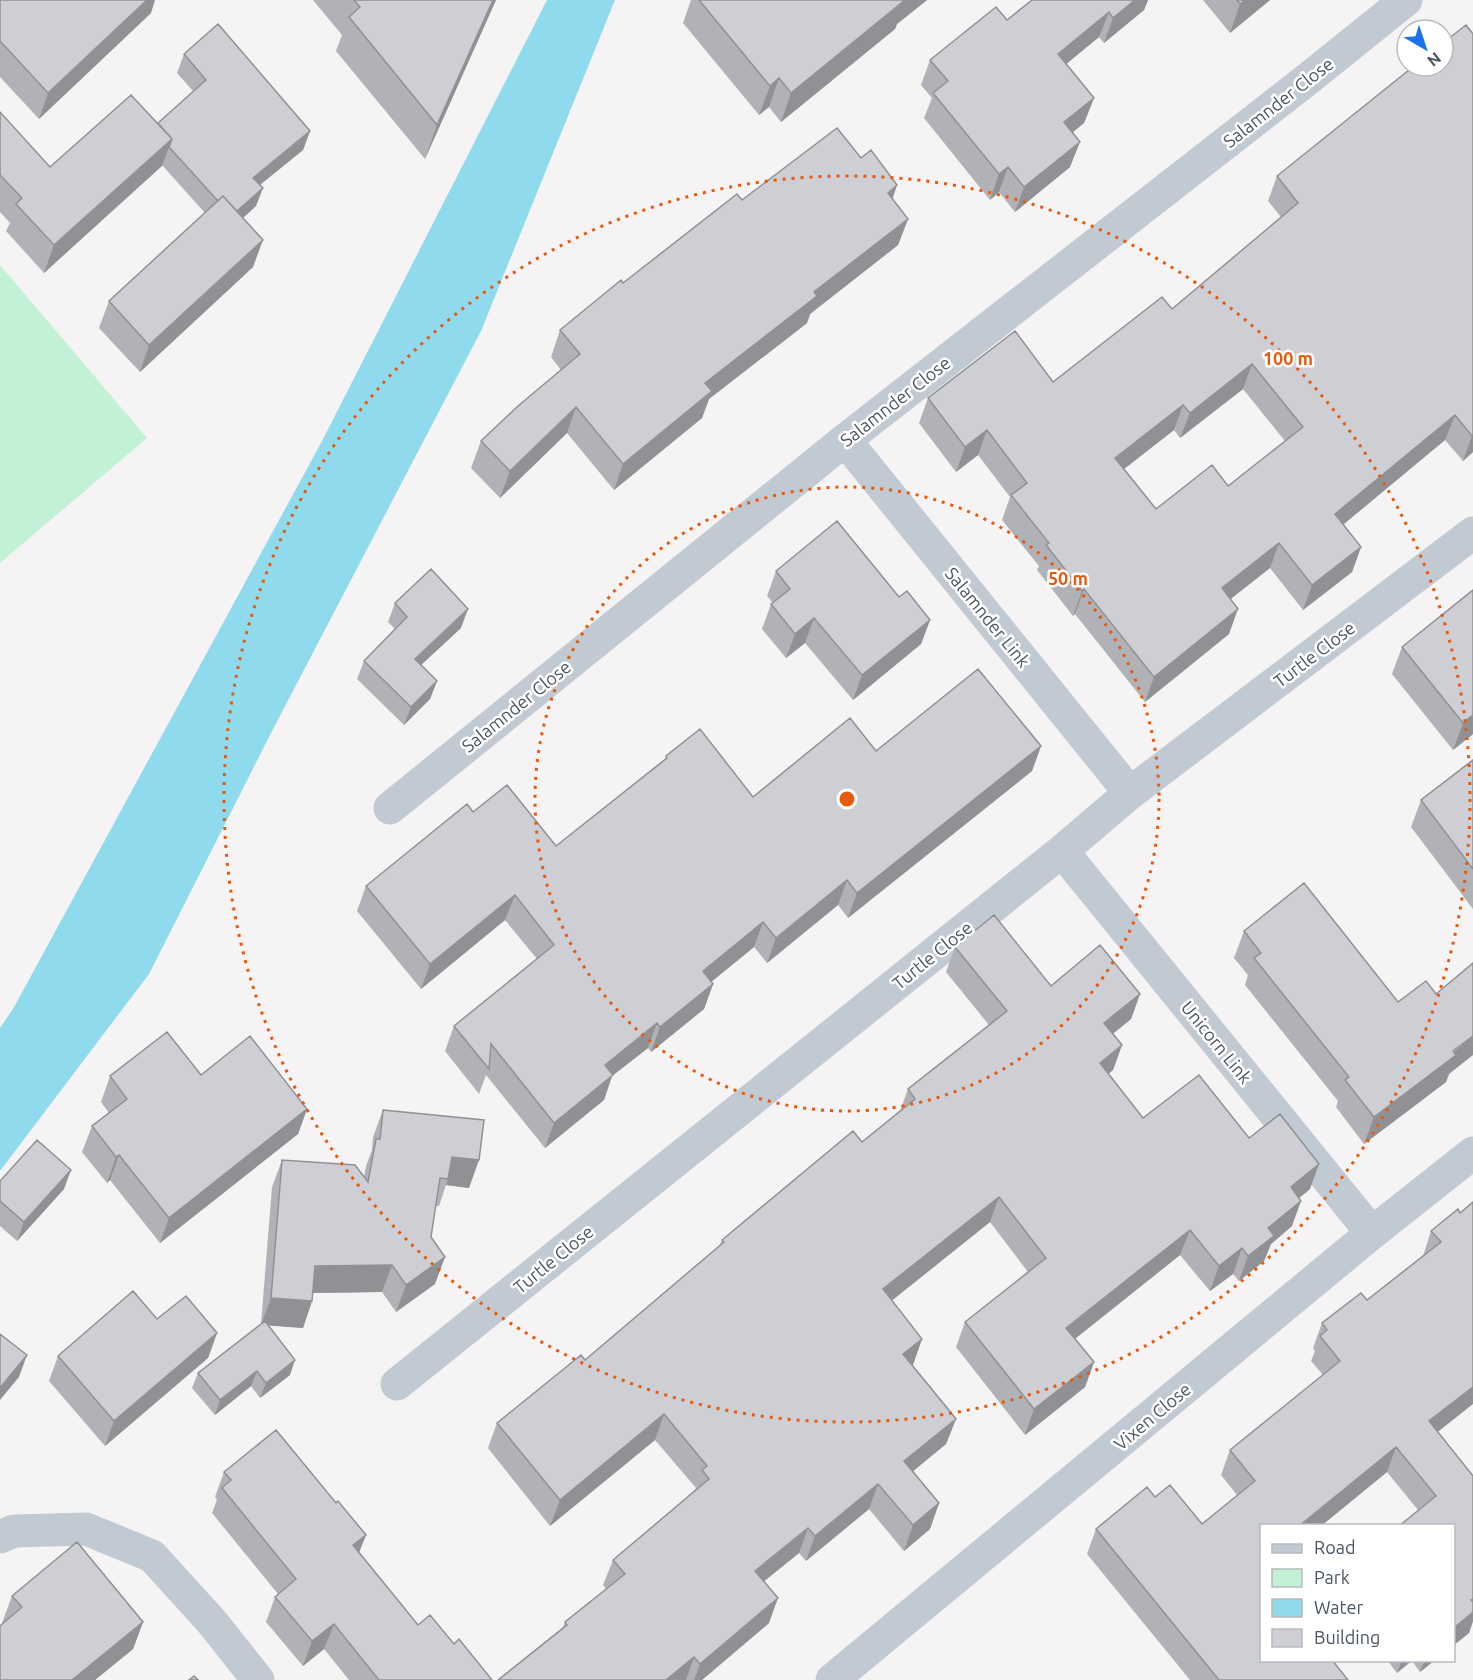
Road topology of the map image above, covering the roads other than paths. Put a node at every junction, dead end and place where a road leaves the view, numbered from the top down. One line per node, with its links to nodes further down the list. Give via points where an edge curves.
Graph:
1 (1406, 0): 2 (street, Salamnder Close)
2 (845, 440): 4 (street, Salamnder Link); 5 (street, Salamnder Close)
3 (1473, 533): 4 (street, Turtle Close)
4 (1130, 793): 6 (street, Turtle Close)
5 (390, 808)
6 (1062, 851): 8 (street, Unicorn Link); 9 (street, Turtle Close)
7 (1473, 1153): 8 (street, Vixen Close)
8 (1372, 1233): 12 (street, Vixen Close)
9 (397, 1384)
10 (0, 1537): 11 (street, via 14,1531 86,1529 152,1556)
11 (258, 1680)
12 (832, 1680)

